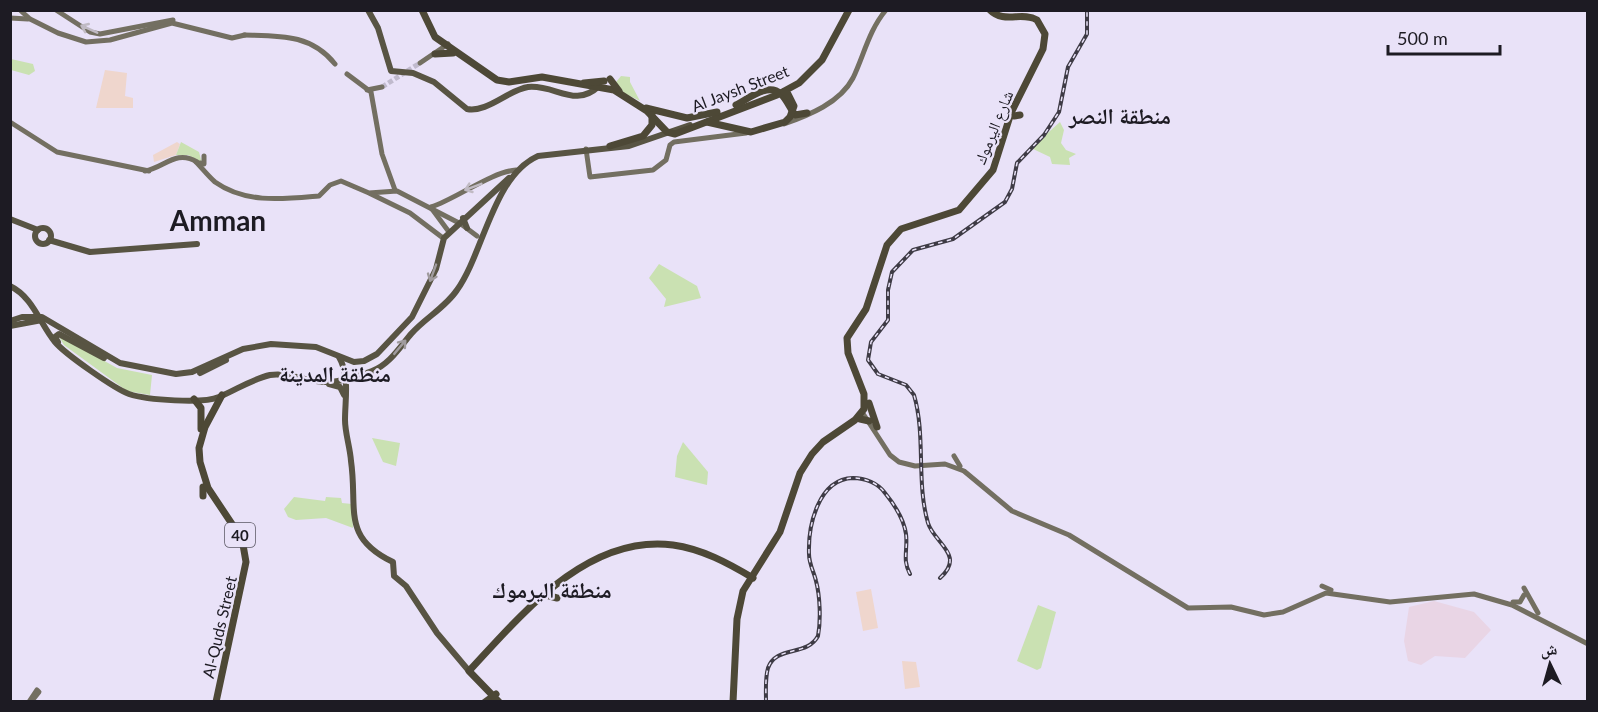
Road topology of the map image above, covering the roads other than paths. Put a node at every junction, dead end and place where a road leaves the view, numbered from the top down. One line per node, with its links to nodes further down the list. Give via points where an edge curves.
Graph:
1 (20, 10): 11 (main road)
2 (56, 10): 15 (main road, one-way to 2, via 90,32)
3 (423, 10): 17 (highway); 21 (highway, via 431,29)
4 (848, 10): 28 (highway, Al Jaysh Street, via 822,64); 35 (highway, Al Jaysh Street, via 823,56 805,75 781,90)
5 (884, 10): 37 (main road, via 869,31 848,81 831,100); 41 (main road, via 848,85 828,104)
6 (992, 10): 34 (highway, شارع اليرموك, via 1001,17 1034,18 1044,30 1043,49); 34 (highway, via 1004,15 1032,15 1042,20 1047,31 1047,44)
7 (368, 11): 33 (main road, via 378,28 391,71 413,73 432,81 470,110 530,87)
8 (153, 15): 12 (main road)
9 (10, 18): 11 (main road)
10 (166, 18): 12 (main road); 13 (main road); 14 (main road)
11 (30, 19): 20 (main road, via 80,41)
12 (140, 25): 16 (main road)
13 (188, 25): 14 (main road, via 172,22); 18 (main road)
14 (153, 29): 16 (main road)
15 (117, 31): 16 (main road); 20 (main road)
16 (125, 33): 20 (main road)
17 (432, 34): 21 (highway); 22 (highway)
18 (224, 36): 19 (main road); 19 (main road)
19 (242, 37): 25 (main road, via 292,36 305,40)
20 (118, 38)
21 (446, 44): 22 (main road); 23 (highway); 26 (highway, via 502,78 549,75)
22 (434, 53): 23 (highway); 24 (main road)
23 (460, 56): 27 (highway, via 504,82 542,77)
24 (420, 63)
25 (347, 74): 31 (main road); 31 (main road)
26 (602, 83): 27 (highway); 30 (highway); 30 (highway); 33 (main road); 39 (highway)
27 (573, 84): 33 (highway, via 581,90)
28 (796, 86): 32 (highway, Al Jaysh Street); 37 (highway, via 793,101)
29 (382, 87): 31 (main road)
30 (617, 89): 38 (highway, via 645,107)
31 (371, 93): 60 (main road, via 382,154)
32 (783, 94): 35 (highway, via 762,91); 36 (highway, via 793,103); 40 (highway, Al Jaysh Street)
33 (581, 96)
34 (1018, 103): 94 (highway, via 990,179 963,210 902,232 890,244 869,310 850,340); 97 (highway, شارع اليرموك, via 994,166 965,204 951,214 901,229 888,243 866,309 847,338 848,353 864,394)
35 (734, 106): 40 (highway, Al Jaysh Street)
36 (790, 109): 37 (highway, via 798,116); 44 (highway)
37 (807, 113)
38 (675, 114): 40 (highway, via 687,118); 46 (highway, via 660,116)
39 (652, 115): 46 (highway); 50 (highway, via 652,127 645,135)
40 (715, 115): 43 (highway); 50 (main road, Al Jaysh Street, via 642,140); 51 (main road, Al Jaysh Street, via 644,141)
41 (799, 118): 44 (highway); 48 (main road, via 763,132)
42 (10, 122): 56 (main road, via 57,152)
43 (705, 122): 45 (highway); 46 (highway, via 678,134)
44 (785, 122): 47 (highway)
45 (720, 124): 47 (highway); 49 (main road, via 728,131)
46 (661, 126)
47 (751, 132): 48 (highway)
48 (740, 133): 49 (main road)
49 (670, 144): 51 (main road, via 667,157 652,169 633,172 590,175)
50 (610, 146): 51 (main road, Al Jaysh Street)
51 (586, 152): 57 (main road, via 535,154); 61 (main road, via 536,157)
52 (204, 156): 53 (main road, via 204,164)
53 (198, 162): 54 (main road, via 180,156); 59 (main road)
54 (158, 165): 56 (main road); 56 (main road, via 148,172)
55 (208, 167): 59 (main road)
56 (140, 168): 58 (main road)
57 (516, 170): 61 (main road); 63 (main road, one-way to 63, via 461,191)
58 (141, 176)
59 (211, 177): 62 (main road, via 234,191 262,199 316,197 340,181)
60 (394, 189): 62 (main road); 63 (main road)
61 (502, 189): 65 (main road); 69 (main road)
62 (367, 191): 71 (main road, via 410,213)
63 (431, 208): 65 (main road); 67 (main road)
64 (10, 220): 68 (main road)
65 (461, 220): 66 (main road); 67 (main road)
66 (467, 228): 69 (main road)
67 (449, 231): 71 (main road)
68 (37, 233): 70 (main road, via 46,229); 70 (main road, via 41,244)
69 (480, 235): 88 (main road, one-way to 69, via 387,362 454,294 472,264)
70 (50, 238): 72 (main road, via 90,252)
71 (443, 238): 84 (main road, one-way to 84, via 436,269 412,317 373,357)
72 (197, 243)
73 (10, 285): 74 (main road); 76 (main road, via 26,294)
74 (31, 305): 75 (main road); 76 (main road)
75 (22, 317): 76 (main road); 77 (main road)
76 (41, 319): 78 (main road); 79 (main road); 83 (main road, via 57,345)
77 (10, 321)
78 (10, 326)
79 (72, 334): 80 (main road, via 57,332); 85 (main road, via 117,362)
80 (56, 338): 83 (main road); 86 (main road, via 58,334 116,366)
81 (294, 344): 82 (main road, via 321,348); 85 (main road, via 243,349 184,374); 86 (main road, via 289,348 241,353 188,377)
82 (338, 356): 84 (main road); 89 (main road)
83 (74, 357): 93 (main road, via 130,394)
84 (354, 362): 89 (main road)
85 (145, 369): 86 (main road)
86 (152, 373)
87 (294, 376): 90 (main road); 92 (main road, via 264,377); 93 (main road, via 281,372 264,374 217,395)
88 (356, 376): 89 (main road); 89 (main road)
89 (346, 380): 90 (main road); 91 (main road); 95 (main road)
90 (323, 382): 91 (main road, via 337,386)
91 (344, 395): 95 (main road)
92 (222, 396): 93 (main road); 96 (highway, Al-Quds Street / 40)
93 (197, 399): 98 (highway)
94 (869, 403): 97 (highway); 99 (highway)
95 (345, 409): 110 (main road, via 357,530 370,550 393,561 394,576 406,586 437,633)
96 (211, 413): 98 (highway, via 210,407 206,407); 114 (highway, Al-Quds Street / 40, via 199,448 201,470 208,488 242,539 246,562)
97 (864, 414): 99 (main road); 102 (main road, via 899,462 959,468 975,477 1012,511); 103 (highway, via 813,457 784,530); 103 (highway, via 812,454 799,477 780,532)
98 (202, 417): 114 (highway, Al-Quds Street / 40, via 197,454 205,496 237,535 244,562)
99 (877, 427): 100 (main road, via 900,460 914,464)
100 (945, 462): 101 (main road); 101 (main road, via 953,456)
101 (960, 466): 102 (main road, via 1014,508)
102 (1070, 534): 106 (main road, via 1190,606 1272,612 1285,609 1321,588); 106 (main road, via 1180,605 1193,609 1231,608 1262,618 1326,593)
103 (749, 578): 104 (highway, via 681,548 637,548); 104 (highway, via 723,561 691,549 650,544 603,557); 115 (highway, via 739,603)
104 (553, 583): 105 (highway); 105 (highway, via 558,597)
105 (544, 595): 110 (highway)
106 (1416, 601): 107 (main road, via 1479,591); 109 (main road, via 1469,594 1490,597)
107 (1513, 602): 108 (main road); 108 (main road, via 1520,602 1524,591)
108 (1538, 614): 109 (main road)
109 (1587, 642)
110 (471, 669): 112 (highway)
111 (37, 692): 113 (main road)
112 (494, 699)
113 (30, 702)
114 (215, 702)
115 (734, 702)

